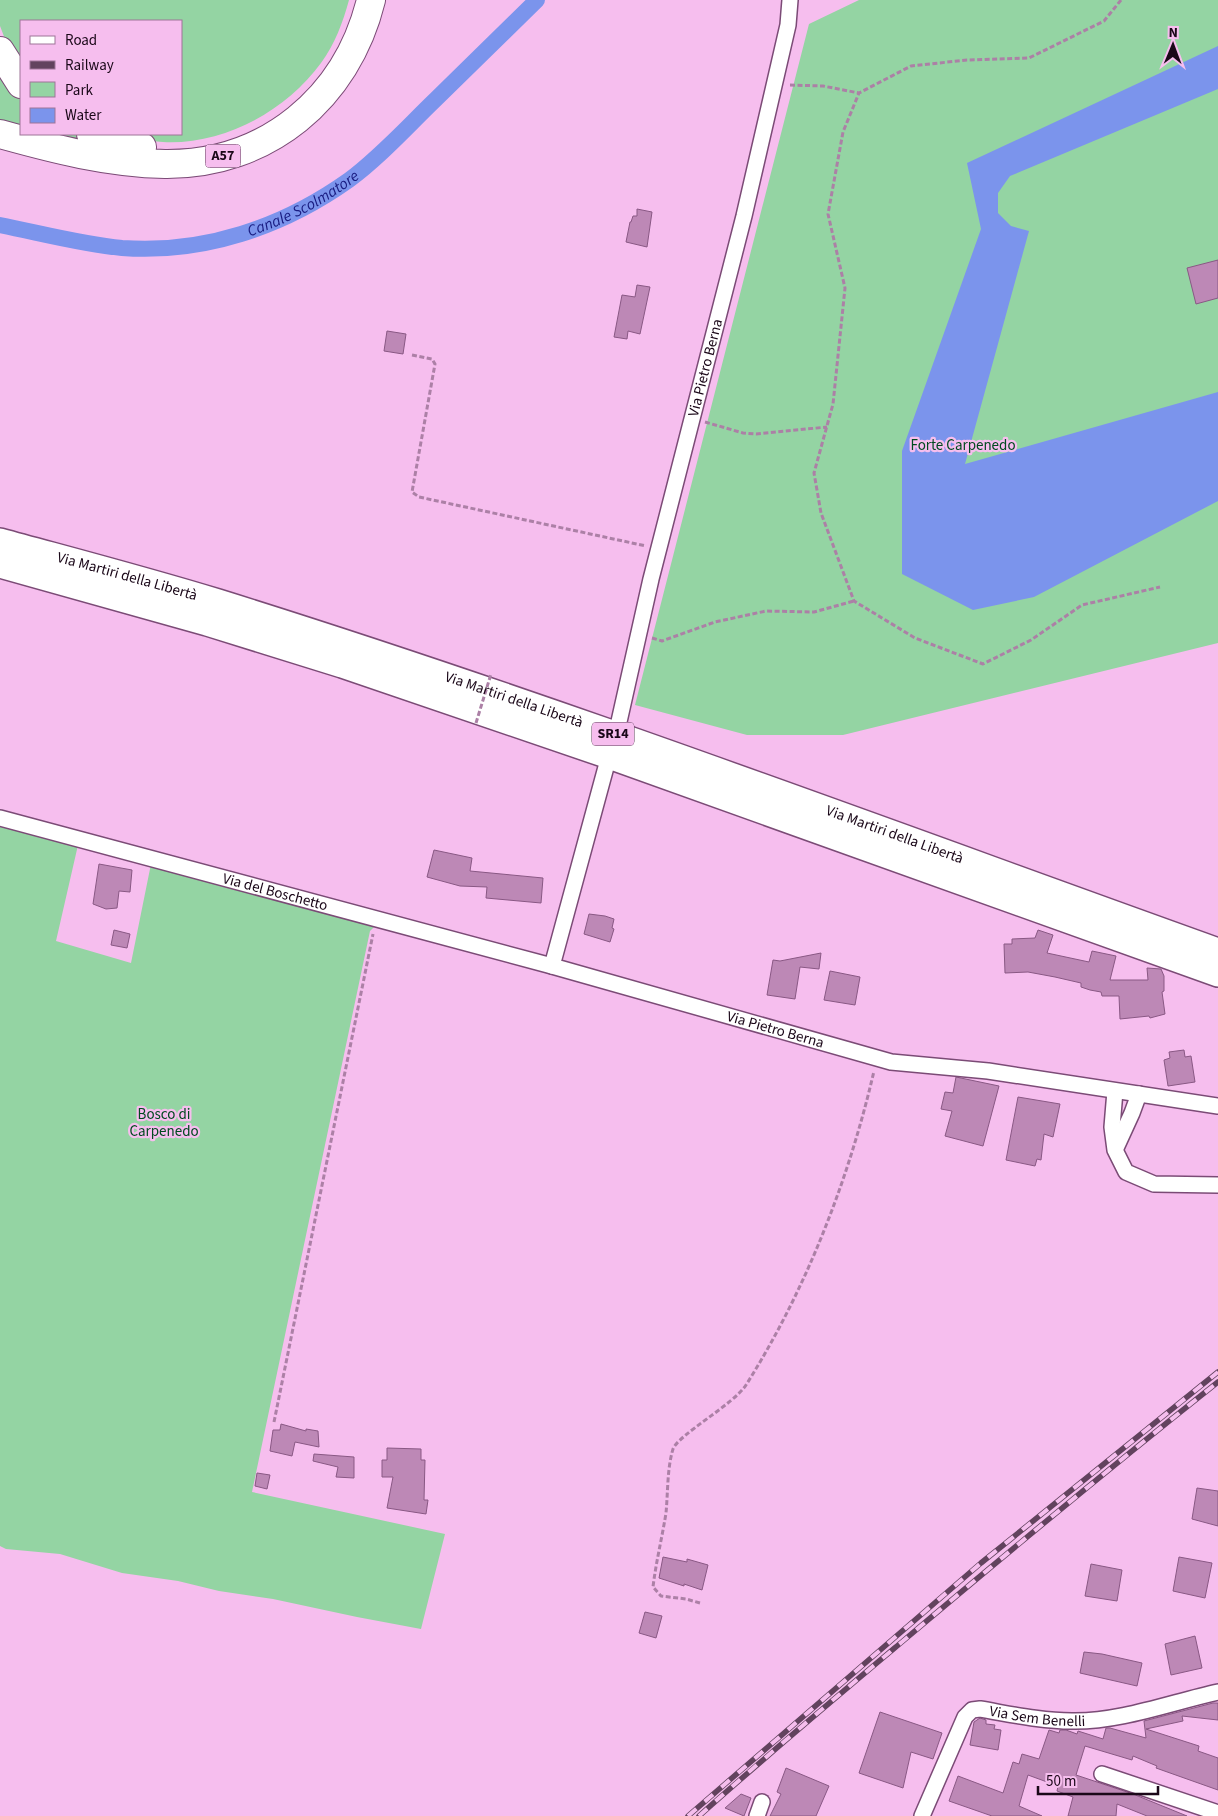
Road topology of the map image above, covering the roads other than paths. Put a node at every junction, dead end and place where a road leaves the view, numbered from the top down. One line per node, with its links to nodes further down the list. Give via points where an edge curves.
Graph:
1 (352, 0): 7 (highway, A57, via 344,29 322,69 293,101 254,128 215,141 170,148 131,146)
2 (371, 0): 6 (highway, A57, via 352,53 329,89 295,122 251,147 198,162 131,162 72,153)
3 (790, 0): 10 (street, Via Pietro Berna, via 788,25 744,216 659,549)
4 (0, 52): 5 (highway)
5 (20, 82)
6 (0, 134)
7 (94, 135)
8 (0, 541): 10 (main road, Via Martiri della Libertà / SR14, via 223,604 349,644)
9 (0, 565): 10 (main road, Via Martiri della Libertà / SR14, via 225,628)
10 (613, 746): 12 (main road, Via Martiri della Libertà / SR14); 13 (street, Via Pietro Berna); 14 (main road, Via Martiri della Libertà / SR14)
11 (0, 818): 13 (street, Via del Boschetto)
12 (1218, 951)
13 (552, 966): 15 (street, Via Pietro Berna, via 891,1062 988,1071)
14 (1218, 974)
15 (1116, 1091): 16 (street, Via Pietro Berna); 18 (street, via 1112,1127)
16 (1139, 1094): 17 (street, Via Pietro Berna); 18 (street)
17 (1218, 1106)
18 (1115, 1150): 19 (street, via 1126,1172 1154,1184)
19 (1218, 1185)
20 (1218, 1692): 23 (street, Via Sem Benelli, via 1101,1719 1072,1721 972,1710 965,1717)
21 (1102, 1774): 22 (street)
22 (1218, 1813)
23 (922, 1816)

